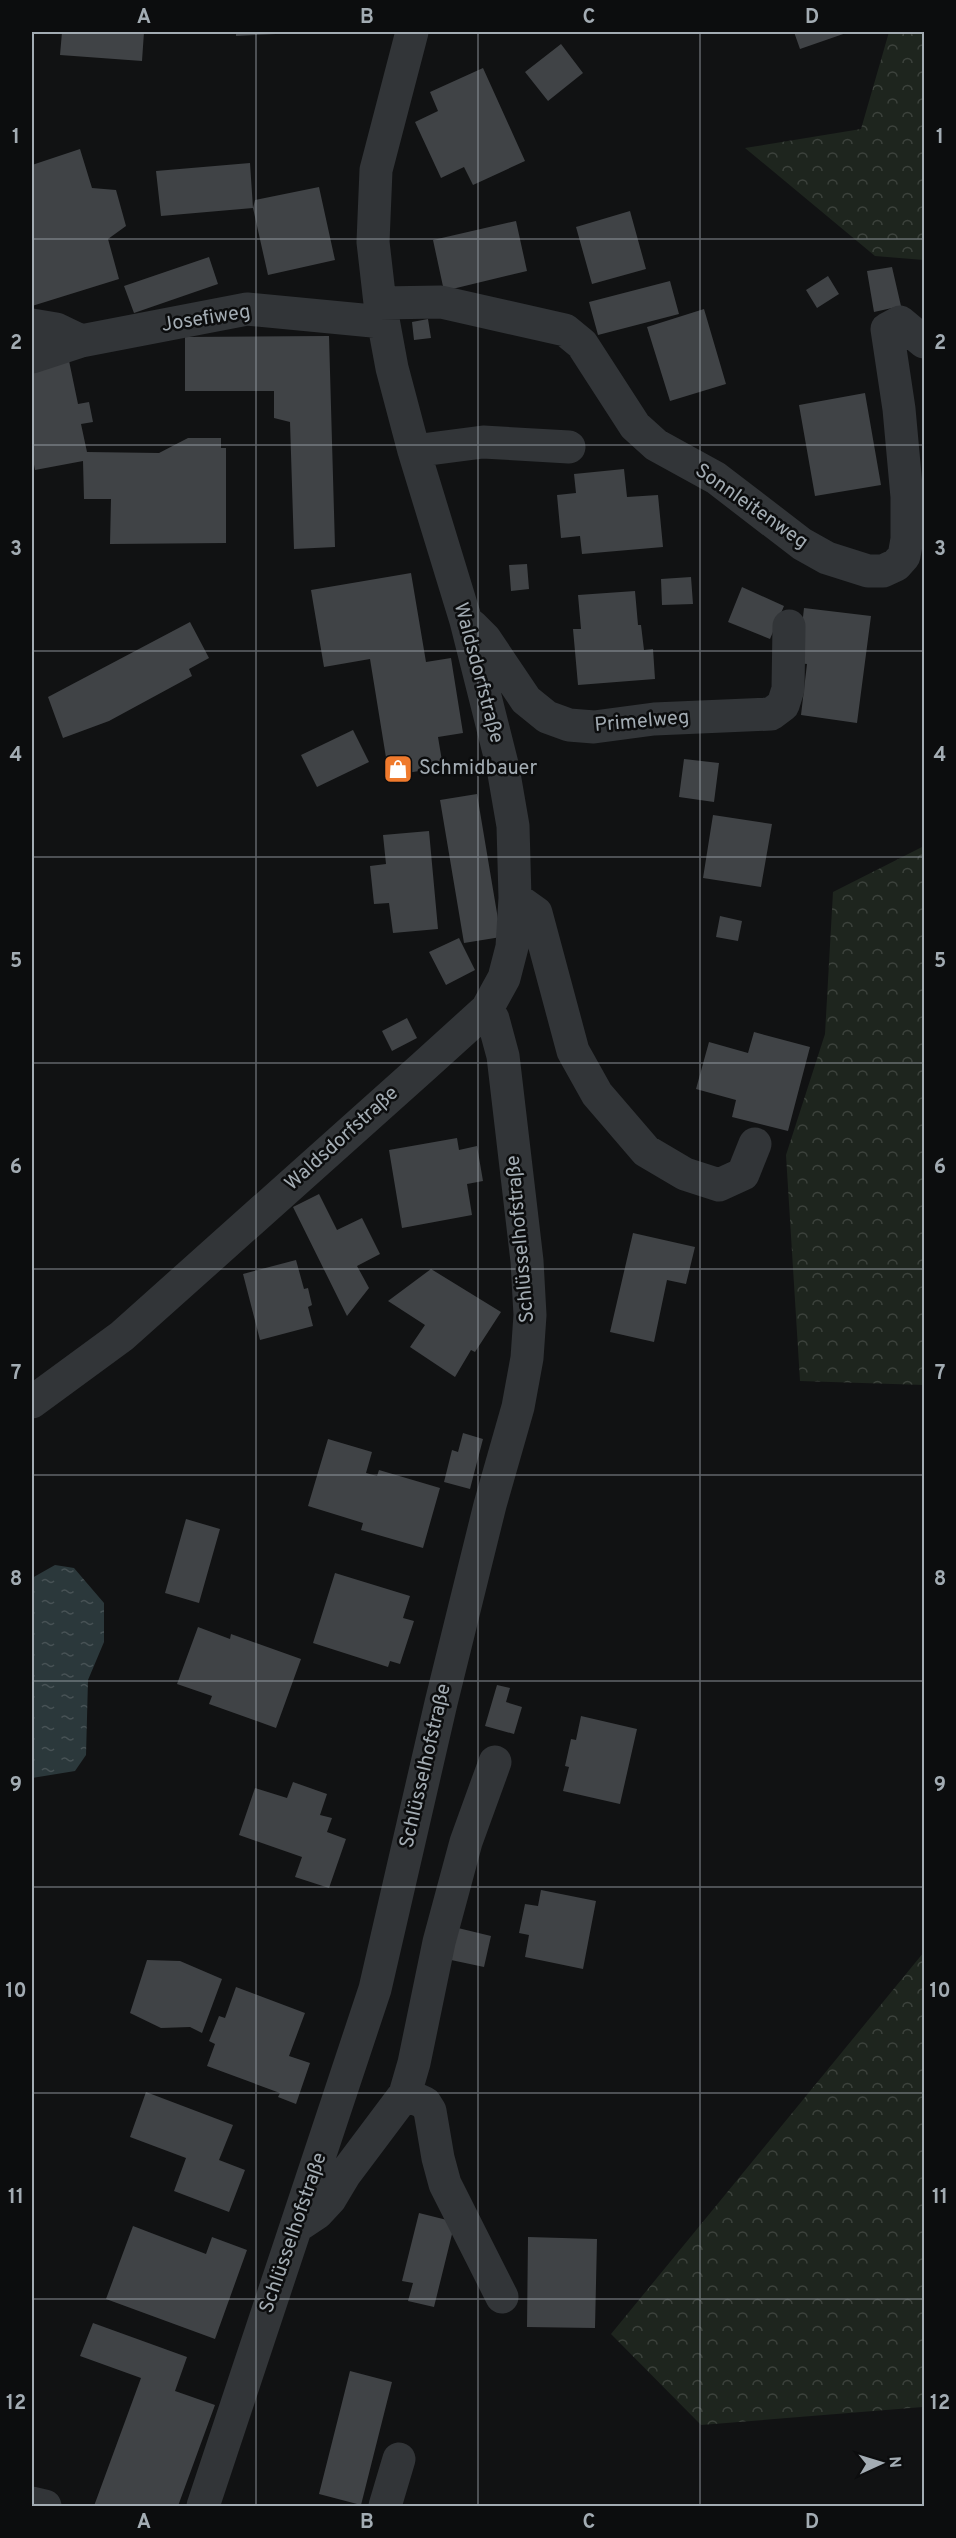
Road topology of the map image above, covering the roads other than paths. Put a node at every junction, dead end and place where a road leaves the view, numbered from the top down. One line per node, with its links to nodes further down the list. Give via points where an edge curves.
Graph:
1 (412, 32): 2 (street, Waldsdorfstraße, via 376,170 374,242)
2 (382, 312): 4 (street, Josefiweg, via 247,309); 5 (street, Sonnleitenweg, via 441,302 565,330 582,344 635,426 656,445 716,478 802,544 827,558 868,571 883,571 896,565 904,556 907,539 900,420 887,329 900,322); 8 (street, Waldsdorfstraße)
3 (32, 325): 4 (street, via 56,329)
4 (81, 341): 6 (street, Josefiweg)
5 (924, 342)
6 (32, 357)
7 (568, 447): 8 (street, via 483,442)
8 (414, 451): 9 (street, Waldsdorfstraße)
9 (466, 621): 10 (street, Primelweg, via 485,639 526,700 547,717 594,728 654,719 771,714 783,705 788,689); 11 (street, Waldsdorfstraße, via 505,780 513,826)
10 (789, 626)
11 (515, 898): 12 (street, Waldsdorfstraße, via 510,957 504,978); 13 (street, via 536,913 573,1051 597,1094 646,1151 685,1174 719,1185 743,1174)
12 (487, 1009): 14 (street, Waldsdorfstraße, via 122,1336); 17 (street, Schlüsselhofstraße, via 503,1056 527,1261 527,1358 375,1989)
13 (756, 1144)
14 (32, 1402)
15 (495, 1762): 16 (street, via 460,1864)
16 (405, 2094): 17 (street, via 330,2199); 18 (street, via 425,2103 430,2111 445,2184)
17 (296, 2228): 22 (street, Schlüsselhofstraße)
18 (502, 2296)
19 (399, 2459): 23 (street)
20 (32, 2503): 21 (street)
21 (45, 2506)
22 (203, 2506)
23 (385, 2506)

